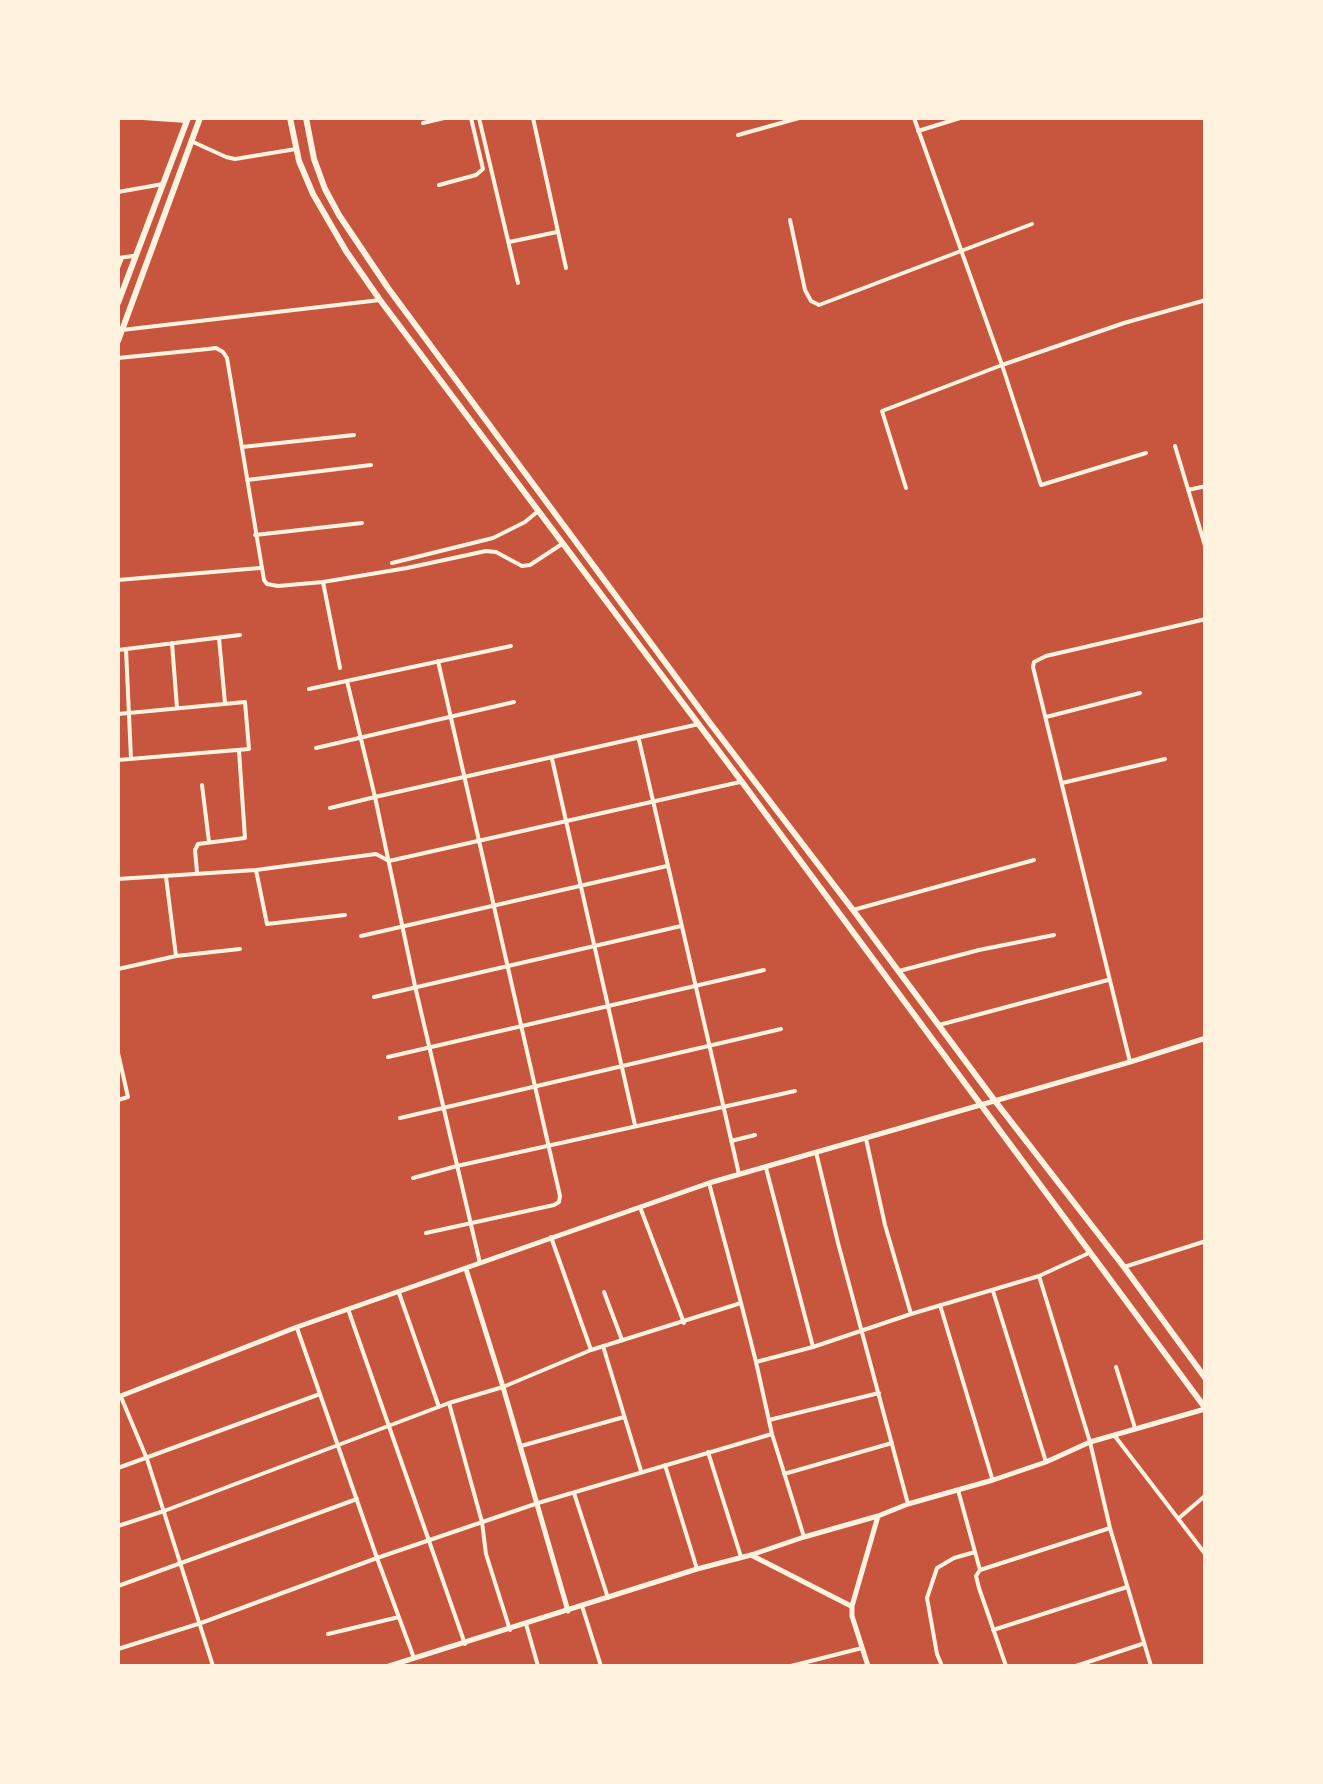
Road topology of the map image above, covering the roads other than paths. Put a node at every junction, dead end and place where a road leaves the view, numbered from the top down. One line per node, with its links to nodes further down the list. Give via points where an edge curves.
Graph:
1 (143, 118): 12 (street)
2 (200, 118): 16 (main road)
3 (290, 118): 17 (main road)
4 (306, 118): 84 (main road, via 324,189 348,230)
5 (444, 118): 13 (street)
6 (471, 118): 19 (street, via 484,169)
7 (478, 118): 24 (street)
8 (533, 118): 23 (street)
9 (800, 118): 15 (street)
10 (914, 118): 14 (street)
11 (960, 118): 14 (street)
12 (187, 119): 18 (main road)
13 (424, 122)
14 (918, 131): 25 (street)
15 (738, 135)
16 (191, 141): 17 (street, via 235,159); 34 (main road)
17 (296, 149): 31 (main road, via 326,220)
18 (163, 184): 20 (street); 26 (main road)
19 (438, 185)
20 (118, 192)
21 (790, 220): 25 (street, via 805,290 819,305)
22 (1032, 224): 25 (street)
23 (557, 232): 24 (street); 29 (street)
24 (509, 242): 30 (street)
25 (960, 250): 37 (street)
26 (135, 256): 27 (street); 33 (main road)
27 (120, 258): 28 (street)
28 (118, 268)
29 (566, 268)
30 (518, 283)
31 (380, 300): 34 (street); 47 (main road)
32 (1206, 300): 37 (street)
33 (118, 303)
34 (121, 330): 35 (main road)
35 (118, 341)
36 (118, 358): 40 (street, via 224,352)
37 (1002, 365): 41 (street, via 1041,486); 45 (street, via 882,411)
38 (354, 434): 40 (street)
39 (1175, 446): 46 (street)
40 (242, 447): 43 (street)
41 (1146, 453)
42 (371, 465): 43 (street)
43 (247, 480): 49 (street)
44 (1206, 486): 46 (street)
45 (906, 488)
46 (1188, 490): 51 (street)
47 (538, 512): 50 (main road); 52 (street, via 493,538)
48 (362, 523): 49 (street)
49 (255, 535): 53 (street)
50 (562, 544): 55 (street, via 522,566 486,551); 75 (main road)
51 (1206, 549)
52 (392, 562)
53 (260, 568): 54 (street); 55 (street, via 272,586)
54 (118, 580)
55 (323, 582): 64 (street)
56 (1206, 619): 74 (street, via 1038,658 1033,667)
57 (240, 636): 58 (street)
58 (219, 638): 59 (street); 69 (street)
59 (172, 643): 61 (street); 70 (street)
60 (511, 646): 63 (street)
61 (126, 649): 62 (street); 71 (street)
62 (118, 650)
63 (438, 661): 65 (street); 73 (street)
64 (340, 668)
65 (346, 681): 66 (street); 76 (street)
66 (309, 690)
67 (1140, 693): 74 (street)
68 (514, 702): 73 (street)
69 (225, 704): 70 (street); 79 (street, via 245,702 250,749)
70 (177, 708): 71 (street)
71 (130, 713): 72 (street); 80 (street)
72 (118, 714)
73 (451, 716): 76 (street); 85 (street)
74 (1046, 717): 87 (street)
75 (699, 724): 77 (street); 86 (main road)
76 (361, 738): 78 (street); 89 (street)
77 (638, 738): 81 (street); 90 (street)
78 (316, 748)
79 (239, 750): 80 (street); 93 (street, via 245,838)
80 (131, 759): 83 (street)
81 (552, 759): 85 (street); 92 (street)
82 (1165, 759): 87 (street)
83 (118, 760)
84 (752, 777): 86 (street); 104 (main road)
85 (464, 779): 89 (street); 94 (street)
86 (742, 782): 90 (street); 136 (main road)
87 (1062, 783): 117 (street)
88 (202, 785): 93 (street)
89 (375, 798): 91 (street); 96 (street)
90 (653, 803): 92 (street); 97 (street)
91 (330, 808)
92 (566, 822): 94 (street); 102 (street)
93 (209, 842): 99 (street, via 195,846)
94 (479, 842): 96 (street); 103 (street)
95 (1034, 860): 104 (street)
96 (389, 861): 98 (street, via 376,854); 106 (street)
97 (667, 866): 102 (street); 107 (street)
98 (256, 870): 99 (street); 105 (street, via 266,924)
99 (197, 872): 100 (street)
100 (166, 876): 101 (street); 112 (street)
101 (118, 879)
102 (580, 886): 103 (street); 110 (street)
103 (495, 906): 106 (street); 113 (street)
104 (853, 910): 116 (main road)
105 (345, 915)
106 (402, 926): 109 (street); 118 (street)
107 (681, 926): 110 (street); 119 (street)
108 (1054, 935): 116 (street)
109 (361, 936)
110 (595, 945): 113 (street); 121 (street)
111 (240, 949): 112 (street)
112 (176, 956): 114 (street)
113 (508, 966): 118 (street); 123 (street)
114 (118, 968)
115 (764, 970): 119 (street)
116 (899, 971): 122 (main road)
117 (1109, 980): 122 (street); 130 (street)
118 (416, 986): 120 (street); 127 (street)
119 (696, 986): 121 (street); 126 (street)
120 (374, 997)
121 (608, 1007): 123 (street); 131 (street)
122 (939, 1025): 135 (main road)
123 (521, 1028): 127 (street); 132 (street)
124 (781, 1029): 126 (street)
125 (1206, 1038): 130 (street)
126 (709, 1045): 131 (street); 138 (street)
127 (430, 1048): 129 (street); 137 (street)
128 (118, 1053): 134 (street, via 128,1097)
129 (388, 1057)
130 (1130, 1062): 135 (street)
131 (621, 1065): 132 (street); 140 (street)
132 (534, 1085): 137 (street); 144 (street)
133 (794, 1091): 138 (street)
134 (118, 1100)
135 (995, 1101): 136 (street); 158 (main road)
136 (982, 1104): 142 (street); 156 (main road)
137 (444, 1106): 139 (street); 146 (street)
138 (723, 1107): 140 (street); 143 (street)
139 (400, 1118)
140 (635, 1127): 144 (street)
141 (755, 1136): 143 (street)
142 (866, 1139): 145 (street); 167 (street)
143 (731, 1141): 148 (street)
144 (548, 1146): 146 (street); 152 (street, via 558,1202)
145 (816, 1152): 147 (street); 170 (street)
146 (457, 1166): 149 (street); 152 (street)
147 (766, 1166): 148 (street); 173 (street)
148 (739, 1174): 150 (street)
149 (414, 1178)
150 (710, 1182): 151 (street); 164 (street)
151 (640, 1207): 154 (street); 168 (street)
152 (471, 1224): 153 (street); 157 (street)
153 (426, 1233)
154 (551, 1236): 157 (street); 174 (street)
155 (1206, 1241): 158 (street)
156 (1089, 1253): 160 (street); 184 (main road)
157 (480, 1263): 159 (street)
158 (1124, 1267): 177 (main road)
159 (466, 1268): 162 (street); 178 (street)
160 (1039, 1276): 161 (street); 191 (street)
161 (993, 1291): 165 (street); 197 (street)
162 (399, 1292): 166 (street); 183 (street)
163 (604, 1292): 171 (street)
164 (741, 1303): 168 (street); 175 (street)
165 (940, 1305): 167 (street); 202 (street)
166 (348, 1310): 169 (street); 187 (street)
167 (911, 1314): 170 (street)
168 (684, 1322): 171 (street)
169 (297, 1327): 180 (street); 181 (street)
170 (862, 1330): 173 (street); 179 (street)
171 (622, 1340): 172 (street)
172 (603, 1346): 174 (street); 185 (street)
173 (813, 1347): 175 (street)
174 (591, 1350): 178 (street)
175 (756, 1362): 186 (street)
176 (1116, 1367): 188 (street)
177 (1206, 1379)
178 (503, 1387): 182 (street); 194 (street)
179 (878, 1393): 186 (street); 192 (street)
180 (320, 1394): 193 (street); 196 (street)
181 (119, 1397): 196 (street)
182 (449, 1403): 183 (street); 212 (street)
183 (439, 1407): 187 (street)
184 (1205, 1409): 188 (street)
185 (624, 1417): 194 (street); 200 (street)
186 (769, 1420): 189 (street)
187 (390, 1426): 193 (street); 216 (street)
188 (1135, 1428): 190 (street)
189 (772, 1434): 195 (street); 201 (street)
190 (1114, 1435): 191 (street); 211 (street)
191 (1090, 1442): 197 (street); 214 (street)
192 (892, 1443): 201 (street); 208 (street)
193 (339, 1445): 206 (street); 209 (street)
194 (521, 1446): 207 (street)
195 (708, 1452): 198 (street); 220 (street)
196 (147, 1458): 199 (street); 209 (street)
197 (1046, 1462): 202 (street)
198 (664, 1465): 200 (street); 223 (street)
199 (118, 1468)
200 (641, 1472): 204 (street)
201 (784, 1474): 215 (street)
202 (993, 1480): 203 (street)
203 (958, 1490): 208 (street); 217 (street)
204 (574, 1492): 207 (street); 227 (street)
205 (1206, 1495): 211 (street)
206 (357, 1499): 221 (street); 222 (street)
207 (538, 1503): 212 (street); 230 (street)
208 (908, 1504): 210 (street)
209 (164, 1511): 213 (street); 222 (street)
210 (878, 1516): 215 (street); 229 (street)
211 (1178, 1518): 218 (street)
212 (482, 1522): 216 (street); 234 (street)
213 (118, 1526)
214 (1110, 1528): 224 (street); 226 (street)
215 (804, 1537): 219 (street)
216 (428, 1541): 221 (street); 237 (street)
217 (975, 1552): 224 (street); 248 (street, via 937,1568 927,1598)
218 (1206, 1554)
219 (752, 1555): 220 (street); 229 (street)
220 (742, 1557): 223 (street)
221 (377, 1558): 231 (street); 232 (street)
222 (181, 1564): 225 (street); 232 (street)
223 (697, 1569): 227 (street)
224 (980, 1570): 235 (street, via 976,1576)
225 (118, 1586)
226 (1127, 1587): 235 (street); 238 (street)
227 (608, 1598): 228 (street)
228 (582, 1606): 230 (street); 245 (street)
229 (852, 1606): 239 (street)
230 (568, 1610): 233 (street)
231 (399, 1617): 236 (street); 241 (street)
232 (201, 1623): 240 (street); 242 (street)
233 (526, 1624): 234 (street); 244 (street)
234 (510, 1630): 237 (street)
235 (993, 1630): 249 (street)
236 (328, 1634)
237 (465, 1644): 241 (street)
238 (1144, 1644): 250 (street); 251 (street)
239 (862, 1648): 246 (street); 247 (street)
240 (118, 1650)
241 (414, 1658): 243 (street)
242 (213, 1666)
243 (390, 1666)
244 (538, 1666)
245 (601, 1666)
246 (791, 1666)
247 (868, 1666)
248 (942, 1666)
249 (1006, 1666)
250 (1076, 1666)
251 (1151, 1666)

